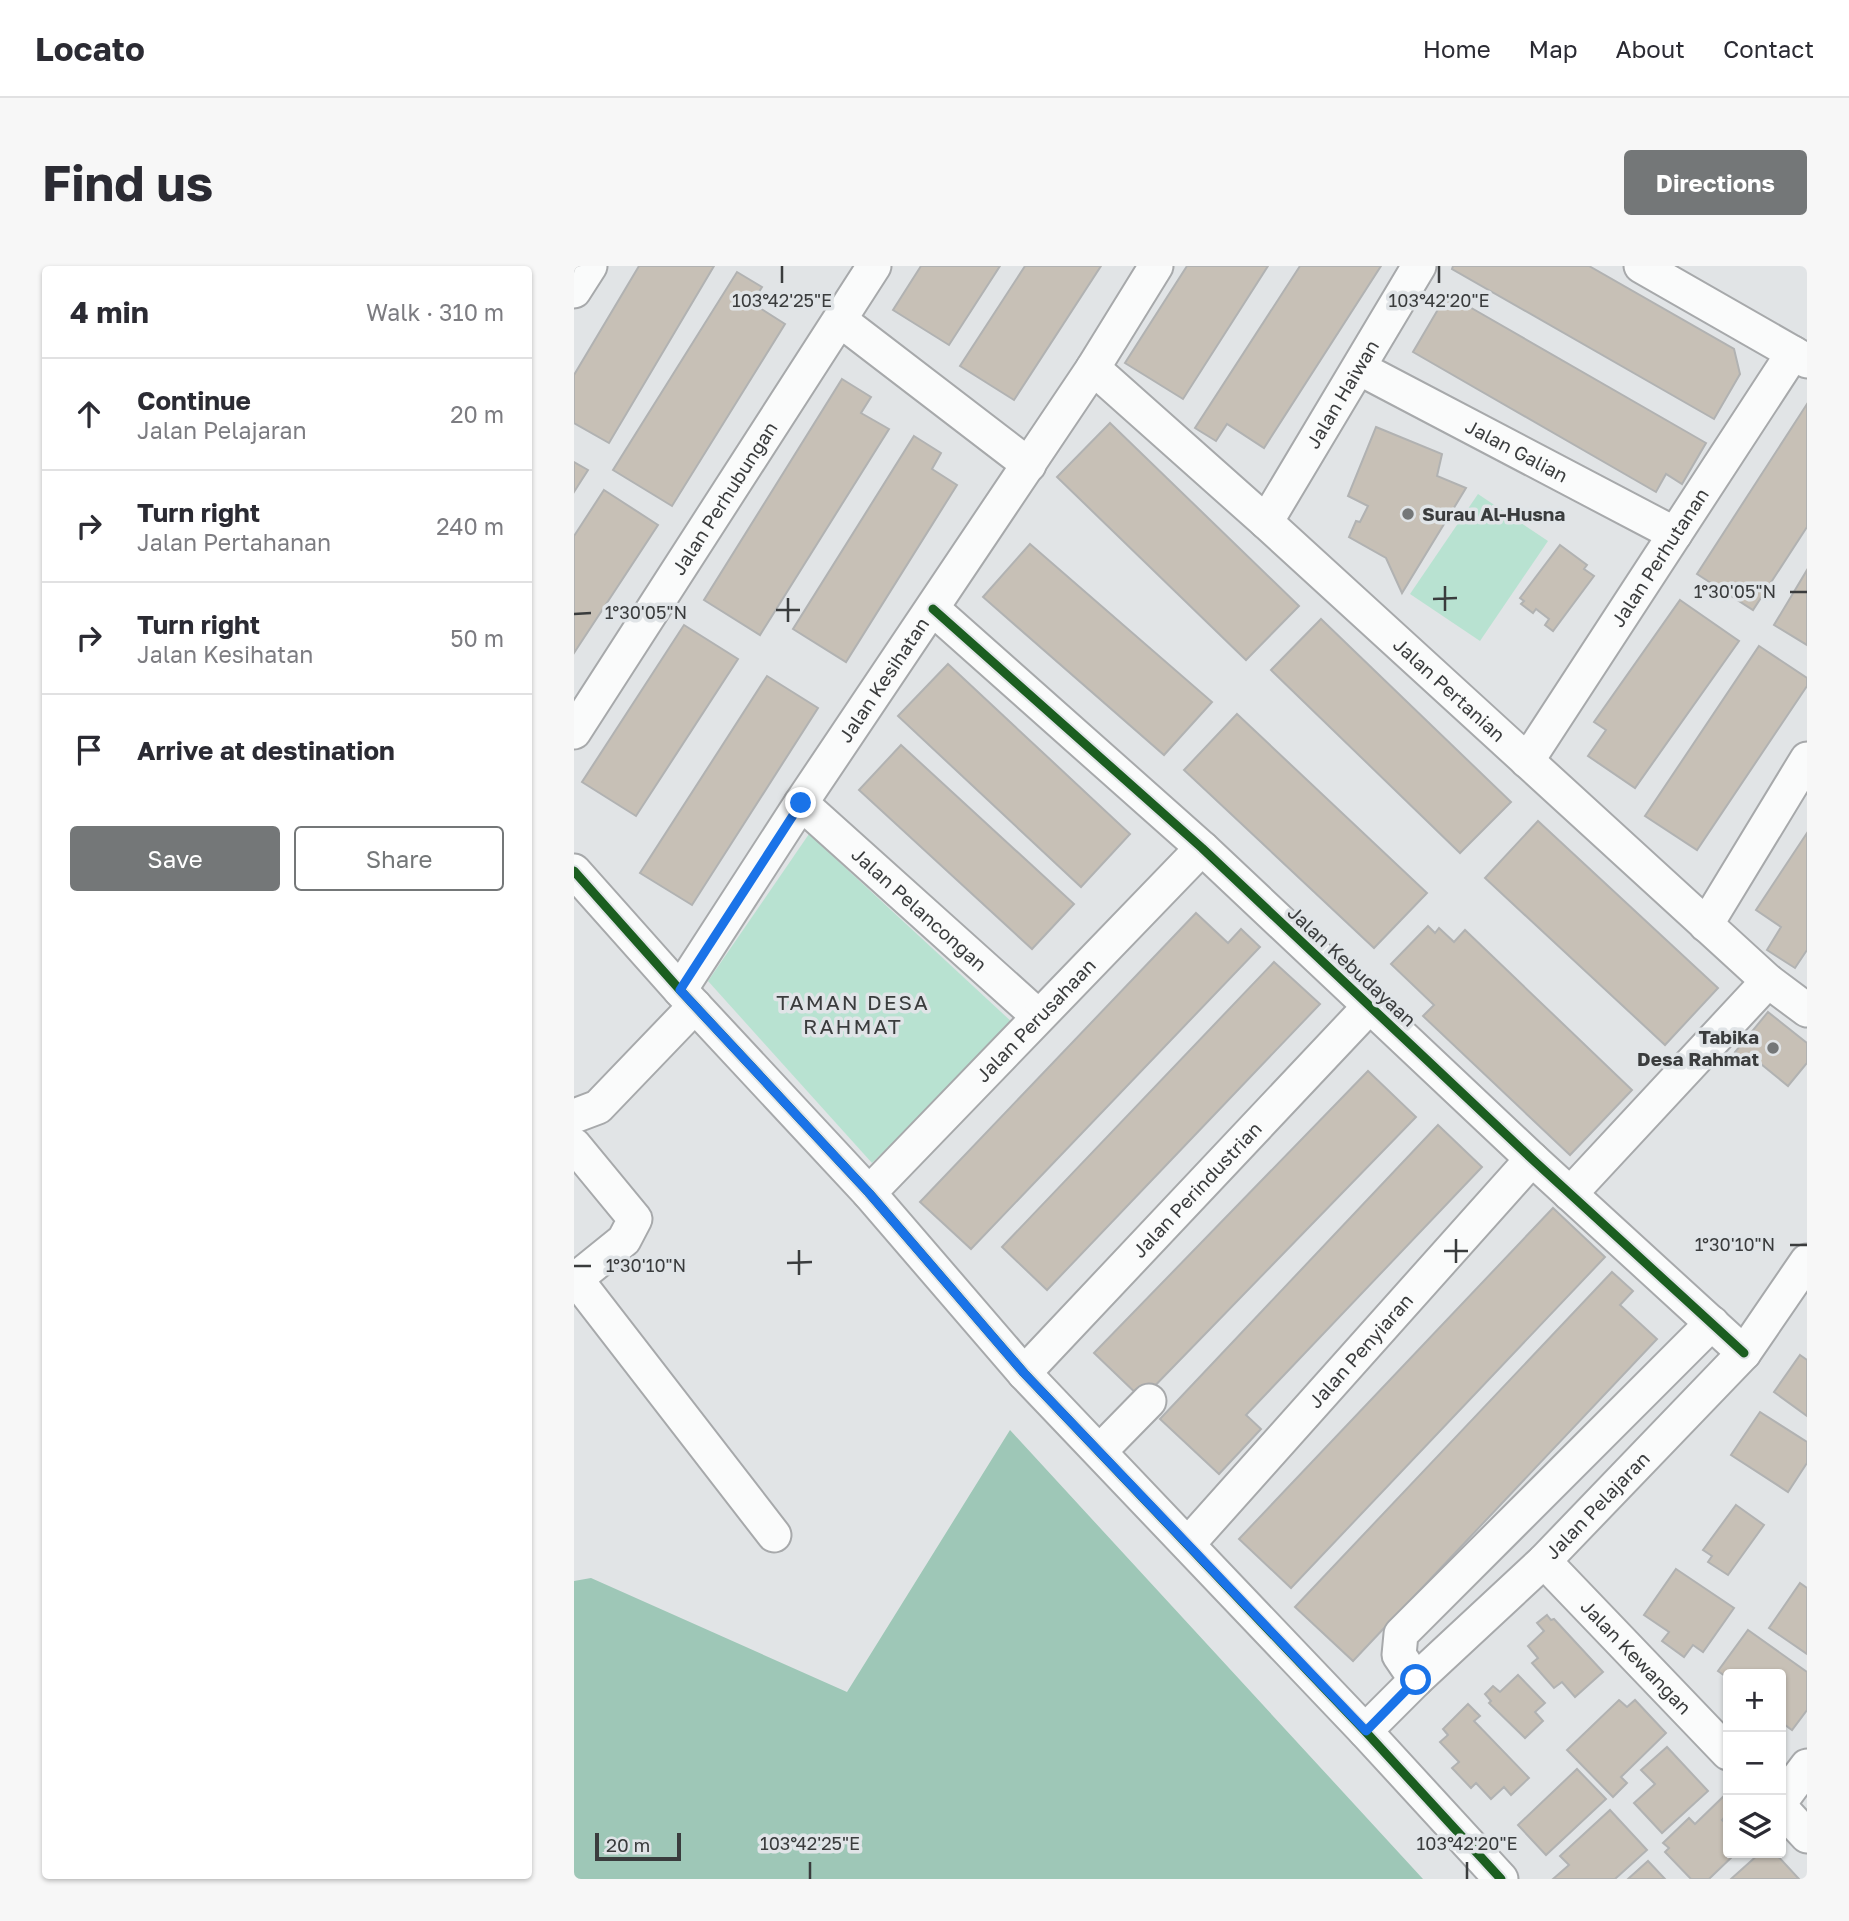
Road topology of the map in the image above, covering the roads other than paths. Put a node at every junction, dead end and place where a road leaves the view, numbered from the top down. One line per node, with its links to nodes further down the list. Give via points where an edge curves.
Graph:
1 (590, 266): 6 (street)
2 (874, 266): 7 (street, Jalan Perhubungan)
3 (1156, 266): 9 (street, Jalan Kesihatan)
4 (1419, 266): 10 (street, Jalan Haiwan)
5 (1641, 266): 8 (street)
6 (574, 291)
7 (840, 320): 11 (street); 15 (street, Jalan Perhubungan)
8 (1800, 357): 13 (street, Jalan Perhutanan)
9 (1093, 368): 11 (street, Jalan Kesihatan); 12 (street, Jalan Pertanian)
10 (1359, 368): 12 (street, Jalan Haiwan); 13 (street, Jalan Galian)
11 (1029, 465): 14 (street, Jalan Kesihatan)
12 (1266, 522): 17 (street, Jalan Pertanian)
13 (1675, 534): 17 (street, Jalan Perhutanan)
14 (933, 609): 18 (street, Jalan Kesihatan); 19 (street, Jalan Kebudayaan)
15 (574, 732)
16 (1807, 759): 21 (street)
17 (1527, 761): 21 (street, Jalan Pertanian)
18 (801, 803): 23 (street, Jalan Kesihatan); 26 (street, Jalan Pelancongan)
19 (1202, 848): 24 (street, Jalan Kebudayaan); 26 (street, Jalan Perusahaan)
20 (574, 870): 23 (street)
21 (1706, 925): 22 (street, Jalan Pertanian)
22 (1768, 982): 25 (street, Jalan Pertanian); 31 (street)
23 (687, 998): 27 (street, Jalan Kesihatan, via 598,1107); 30 (street)
24 (1369, 1007): 29 (street, Jalan Kebudayaan); 35 (street, Jalan Perindustrian)
25 (1807, 1010)
26 (1038, 1016): 30 (street, Jalan Perusahaan)
27 (574, 1116)
28 (574, 1145): 38 (street, via 635,1219 624,1240 576,1279)
29 (1532, 1159): 31 (street, Jalan Kebudayaan); 39 (street, Jalan Penyiaran)
30 (869, 1193): 35 (street)
31 (1570, 1194): 33 (street, Jalan Kebudayaan)
32 (1807, 1261): 34 (street, Jalan Pelajaran)
33 (1712, 1323): 34 (street, Jalan Kebudayaan); 41 (street, via 1401,1634 1399,1655)
34 (1744, 1353): 40 (street, Jalan Pelajaran)
35 (1024, 1373): 37 (street)
36 (1149, 1401): 37 (street)
37 (1100, 1451): 39 (street)
38 (774, 1535)
39 (1188, 1544): 42 (street)
40 (1544, 1561): 41 (street, Jalan Pelajaran); 43 (street, Jalan Kewangan)
41 (1416, 1680): 42 (street, Jalan Pelajaran)
42 (1366, 1731): 48 (street)
43 (1723, 1748)
44 (1807, 1766): 45 (street)
45 (1785, 1795)
46 (1786, 1813): 47 (street)
47 (1807, 1836)
48 (1501, 1879)

